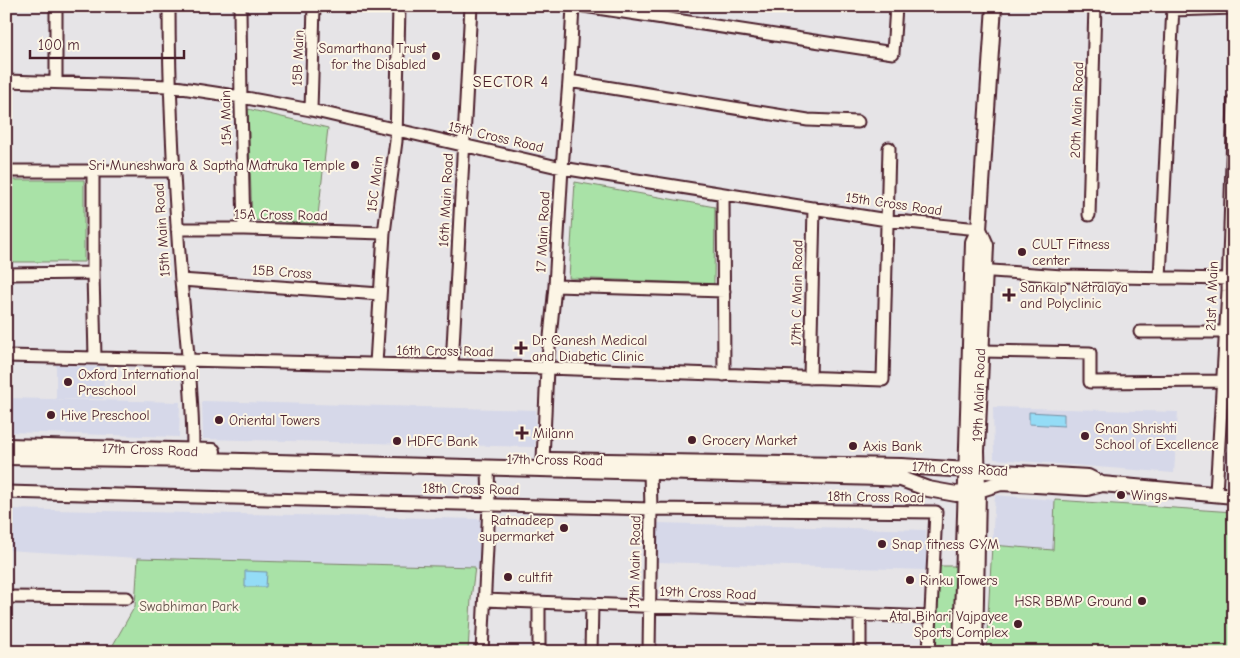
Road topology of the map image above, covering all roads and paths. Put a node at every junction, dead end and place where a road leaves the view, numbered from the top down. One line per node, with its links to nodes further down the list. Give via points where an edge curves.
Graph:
1 (56, 6): 16 (street)
2 (169, 6): 17 (street, 15th Main Road)
3 (240, 6): 18 (street, 15A Main)
4 (314, 6): 20 (street, 15B Main)
5 (399, 6): 22 (street, 15C Main)
6 (471, 6): 23 (street, 16th Main Road)
7 (573, 6): 14 (street, 17 Main Road)
8 (584, 6): 9 (street, via 893,53)
9 (896, 6)
10 (994, 6): 36 (main road, 19th Main Road)
11 (1095, 6): 32 (street, 20th Main Road)
12 (1173, 8): 13 (street); 41 (street)
13 (1234, 8)
14 (569, 80): 21 (street, via 808,120); 26 (street, 17 Main Road)
15 (6, 81): 16 (street, 15th Cross Road)
16 (56, 82): 17 (street, 15th Cross Road)
17 (169, 86): 18 (street, 15th Cross Road); 29 (street, 15th Main Road)
18 (241, 97): 20 (street, 15th Cross Road); 35 (street, 15A Main)
19 (1234, 100): 24 (street, 21st A Main)
20 (311, 110): 22 (street, 15th Cross Road)
21 (858, 122)
22 (396, 129): 23 (street, 15th Cross Road); 37 (street, 15C Main)
23 (464, 145): 26 (street, 15th Cross Road); 55 (street, 16th Main Road)
24 (1233, 146): 44 (street, 21st A Main)
25 (889, 148): 33 (street)
26 (562, 168): 30 (street, 15th Cross Road); 43 (street, 17 Main Road)
27 (6, 171): 28 (street)
28 (93, 171): 29 (street); 39 (street)
29 (173, 171): 34 (street, 15th Main Road)
30 (723, 194): 31 (street, 15th Cross Road); 45 (street)
31 (814, 208): 33 (street, 15th Cross Road); 58 (street, 17th C Main Road)
32 (1089, 215)
33 (887, 220): 36 (street, 15th Cross Road); 58 (street, 16th Cross Road, via 883,380)
34 (177, 229): 35 (street, 15A Cross Road); 42 (street, 15th Main Road)
35 (244, 229): 37 (street, 15A Cross Road)
36 (979, 229): 38 (main road, 19th Main Road, via 986,245)
37 (384, 233): 46 (street, 15C Main)
38 (978, 270): 41 (street); 50 (main road, 19th Main Road); 66 (main road, 19th Main Road)
39 (93, 273): 40 (street); 52 (street)
40 (6, 274)
41 (1160, 278): 44 (street)
42 (181, 280): 46 (street, 15B Cross); 53 (street, 15th Main Road)
43 (555, 286): 45 (street); 56 (street, 17 Main Road)
44 (1230, 287): 48 (street, 21st A Main)
45 (724, 291): 57 (street)
46 (380, 294): 54 (street, 15C Main)
47 (1140, 332): 48 (street)
48 (1226, 332): 49 (street, 21st A Main)
49 (1230, 346): 59 (street, 21st A Main)
50 (981, 351): 59 (street, via 1090,353 1090,382); 66 (main road, 19th Main Road, via 977,451)
51 (6, 356): 52 (street, 16th Cross Road)
52 (95, 358): 53 (street, 16th Cross Road)
53 (188, 360): 54 (street, 16th Cross Road); 62 (street, 15th Main Road)
54 (376, 364): 55 (street, 16th Cross Road)
55 (452, 366): 56 (street, 16th Cross Road)
56 (547, 368): 57 (street, 16th Cross Road); 64 (street, 17 Main Road)
57 (724, 375): 58 (street, 16th Cross Road)
58 (810, 378)
59 (1223, 381): 60 (street, 21st A Main)
60 (1228, 399): 73 (street, 21st A Main)
61 (6, 446): 62 (main road, 17th Cross Road)
62 (193, 451): 64 (main road, 17th Cross Road)
63 (6, 457): 68 (main road, 17th Cross Road, via 203,460)
64 (543, 460): 65 (main road, 17th Cross Road)
65 (914, 467): 66 (main road, 17th Cross Road); 69 (main road)
66 (972, 470): 70 (main road, 17th Cross Road, via 1088,477); 71 (main road, 19th Main Road)
67 (650, 472): 68 (main road, 17th Cross Road); 69 (main road, 17th Cross Road, via 880,478); 76 (street, 17th Main Road)
68 (488, 480): 75 (street)
69 (914, 484): 71 (main road, 17th Cross Road, via 956,494)
70 (1102, 484): 71 (main road, 17th Cross Road, via 1088,488 1001,483); 73 (main road, 17th Cross Road)
71 (972, 491): 91 (main road, 19th Main Road, via 965,532); 92 (main road, 19th Main Road)
72 (6, 492): 75 (street, 18th Cross Road)
73 (1216, 493): 74 (main road, 17th Cross Road)
74 (1234, 496)
75 (489, 505): 76 (street, 18th Cross Road); 79 (street)
76 (651, 509): 82 (street, 17th Main Road); 84 (street, 18th Cross Road, via 936,512)
77 (6, 597): 78 (street)
78 (127, 598)
79 (485, 600): 80 (street, 19th Cross Road); 85 (street)
80 (539, 602): 81 (street, 19th Cross Road); 86 (street)
81 (592, 604): 82 (street, 19th Cross Road); 87 (street)
82 (648, 606): 83 (street, 19th Cross Road); 88 (street, 17th Main Road)
83 (860, 614): 84 (street, 19th Cross Road); 89 (street)
84 (930, 617): 90 (street)
85 (482, 652)
86 (539, 652)
87 (591, 652)
88 (649, 652)
89 (860, 652)
90 (929, 652)
91 (961, 652)
92 (975, 652)

